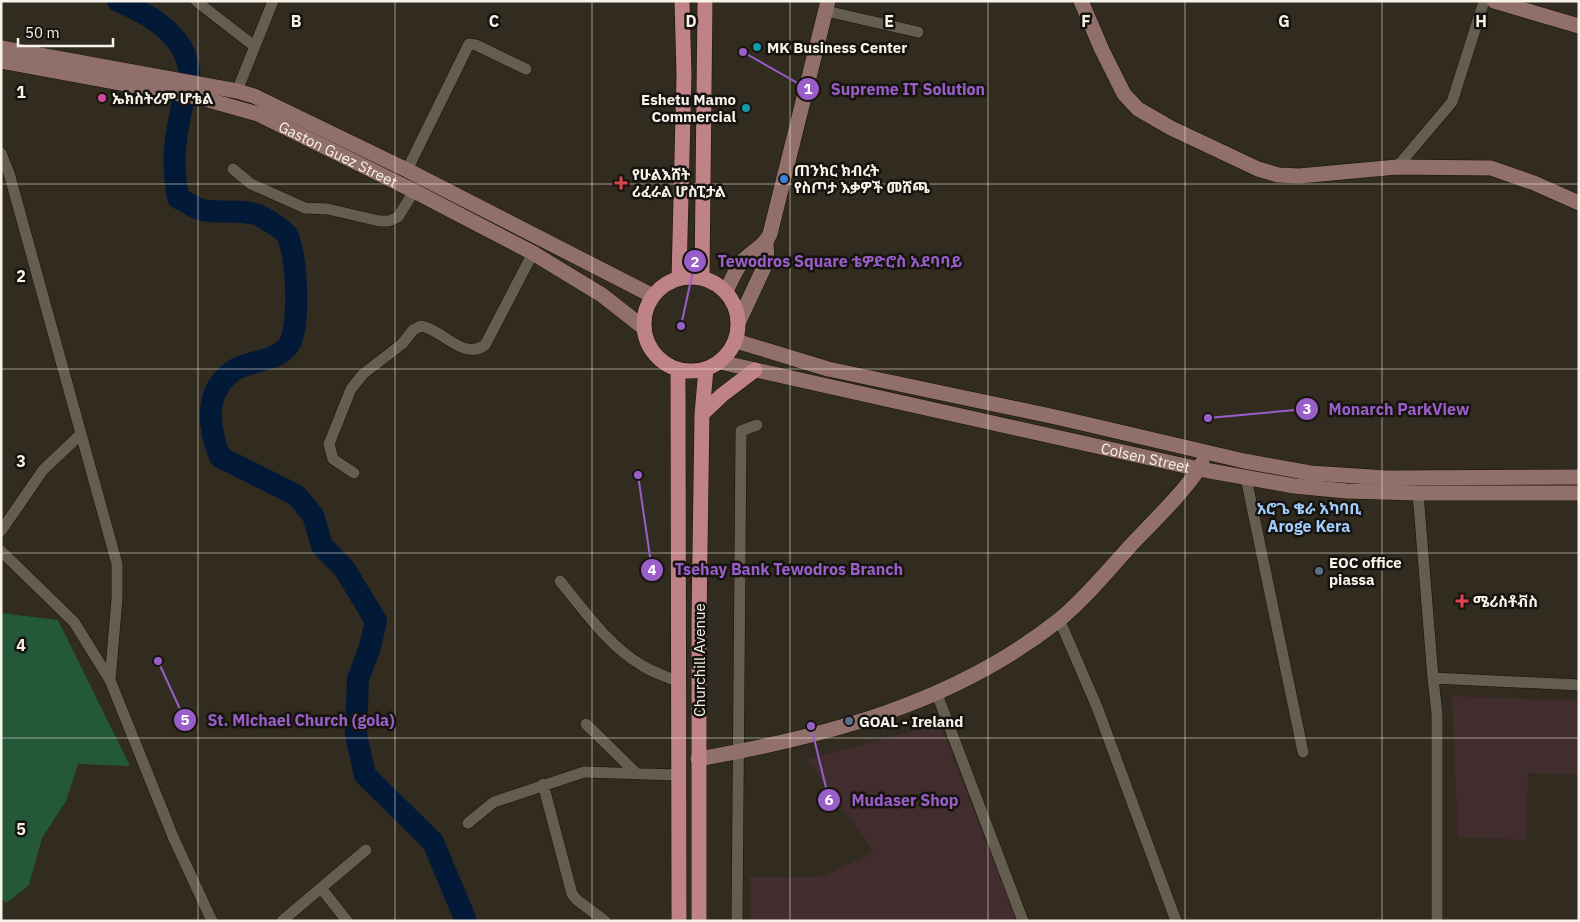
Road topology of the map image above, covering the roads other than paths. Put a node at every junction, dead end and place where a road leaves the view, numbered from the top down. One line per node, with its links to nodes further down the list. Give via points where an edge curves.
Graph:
1 (196, 1): 11 (street)
2 (273, 1): 11 (street)
3 (682, 1): 27 (main road, via 684,74)
4 (705, 1): 28 (main road)
5 (1082, 1): 19 (main road, via 1124,94 1138,109 1171,128 1258,169 1278,175)
6 (1484, 1): 19 (street, via 1452,102)
7 (1494, 1): 9 (main road)
8 (826, 6): 10 (street); 25 (main road)
9 (1579, 26)
10 (918, 32)
11 (254, 46): 17 (street)
12 (1, 48): 15 (main road, Gaston Guez Street)
13 (1, 61): 15 (main road, Gaston Guez Street)
14 (526, 69): 21 (street, via 469,44)
15 (175, 87): 16 (main road, Gaston Guez Street)
16 (201, 91): 17 (main road, Gaston Guez Street); 21 (main road, Gaston Guez Street)
17 (237, 91): 21 (main road, Gaston Guez Street, via 270,102)
18 (1, 153): 22 (street)
19 (1397, 167): 24 (main road, via 1491,168)
20 (233, 169): 23 (street, via 251,184 305,208 328,209 379,221 389,221 398,216)
21 (399, 172): 23 (main road, Gaston Guez Street); 30 (main road, Gaston Guez Street)
22 (7, 186): 40 (street)
23 (414, 190): 26 (main road, Gaston Guez Street)
24 (1579, 203)
25 (766, 243): 29 (main road, via 752,251 740,264); 31 (main road, via 767,261)
26 (533, 253): 32 (main road, Gaston Guez Street, via 602,295); 43 (street, via 481,348 468,350 420,326 363,374 344,405 329,444 333,459)
27 (678, 278): 28 (main road); 30 (main road)
28 (702, 278): 29 (main road)
29 (726, 291): 31 (main road, via 735,305)
30 (653, 296): 32 (main road, via 646,311)
31 (739, 321): 33 (main road)
32 (644, 328): 36 (main road, via 654,354)
33 (736, 341): 34 (main road); 41 (main road, via 828,369)
34 (720, 362): 35 (main road); 37 (main road, Colsen Street)
35 (706, 369): 36 (main road); 38 (main road, Churchill Avenue)
36 (678, 370): 55 (main road, Churchill Avenue)
37 (755, 370): 38 (main road); 42 (main road, Colsen Street)
38 (702, 414): 61 (main road, Churchill Avenue)
39 (757, 425): 59 (street, via 741,431)
40 (81, 434): 49 (street, via 43,470); 54 (street, via 117,564)
41 (1207, 452): 42 (main road); 46 (main road)
42 (1199, 469): 45 (main road, Colsen Street); 52 (main road, via 1084,597)
43 (354, 473)
44 (1579, 477): 46 (main road)
45 (1246, 478): 46 (main road, Colsen Street, via 1294,486); 60 (street)
46 (1346, 484): 47 (main road, Colsen Street)
47 (1418, 493): 48 (main road, Colsen Street); 53 (street)
48 (1579, 493)
49 (1, 531)
50 (1, 551): 54 (street, via 74,622)
51 (560, 581): 55 (street, via 594,625 620,649 644,667)
52 (1059, 619): 57 (main road, via 1004,659); 76 (street, via 1097,707)
53 (1433, 678): 56 (street); 77 (street, via 1438,714)
54 (110, 680): 68 (street, via 174,839)
55 (679, 682): 63 (main road, Churchill Avenue)
56 (1579, 685)
57 (937, 694): 59 (main road, via 867,720); 75 (street)
58 (586, 724): 62 (street)
59 (738, 751): 61 (main road); 74 (street)
60 (1304, 752)
61 (698, 759): 73 (main road, Churchill Avenue)
62 (635, 772): 63 (street); 64 (street, via 584,772)
63 (678, 775): 72 (main road, Churchill Avenue)
64 (543, 784): 65 (street, via 494,802); 71 (street, via 572,894)
65 (468, 823)
66 (366, 850): 67 (street)
67 (320, 888): 69 (street); 70 (street)
68 (212, 921)
69 (282, 921)
70 (347, 921)
71 (605, 921)
72 (679, 921)
73 (699, 921)
74 (737, 921)
75 (1023, 921)
76 (1176, 921)
77 (1437, 921)

